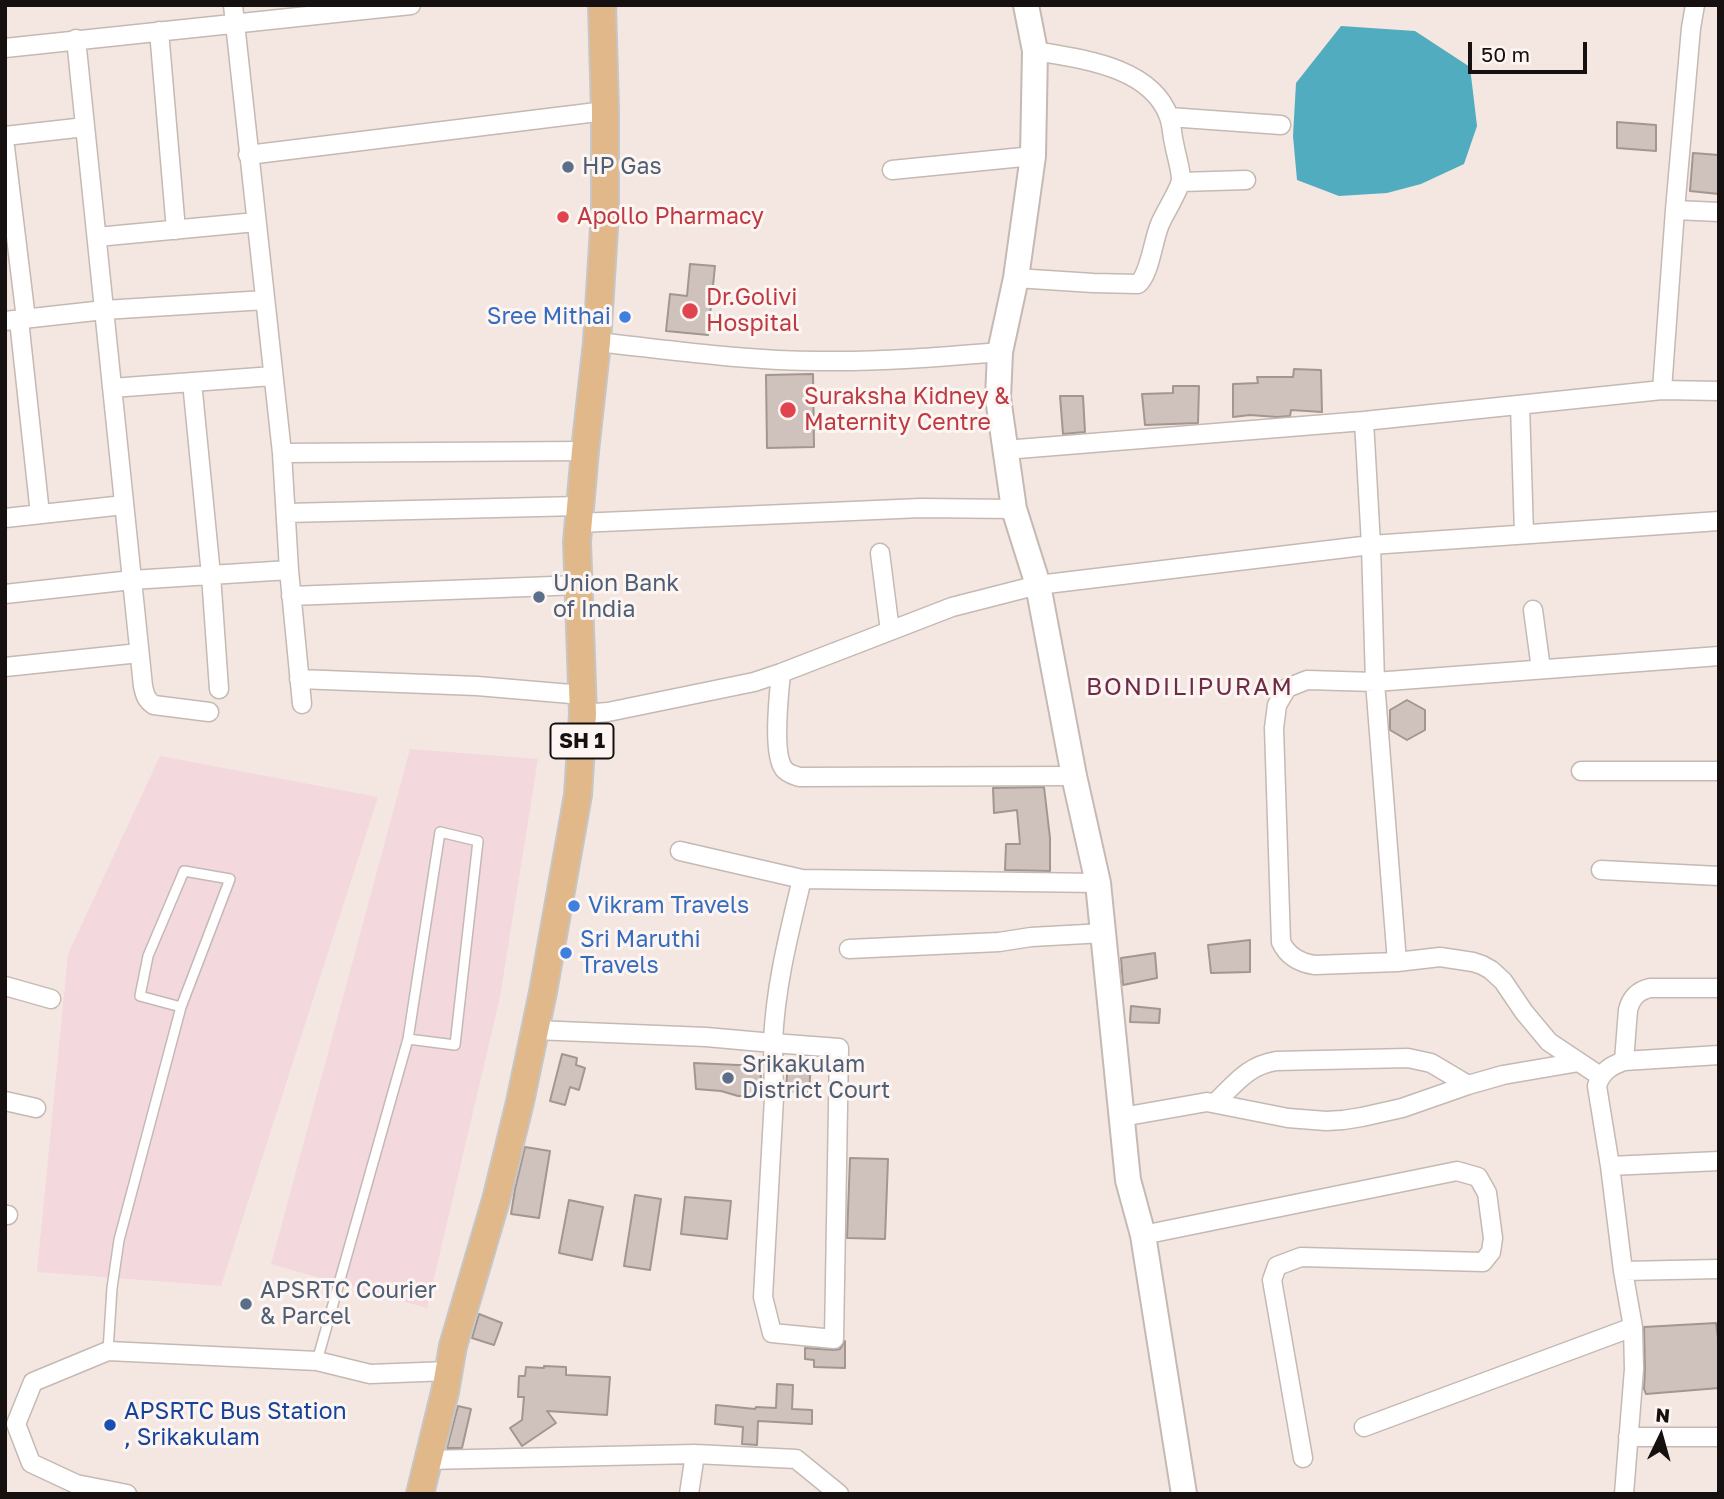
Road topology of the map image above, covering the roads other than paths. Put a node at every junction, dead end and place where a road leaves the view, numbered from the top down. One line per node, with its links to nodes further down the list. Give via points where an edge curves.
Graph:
1 (411, 5): 5 (street)
2 (602, 5): 10 (main road, SH 1)
3 (1026, 5): 9 (street)
4 (1695, 5): 21 (street)
5 (233, 14): 6 (street); 16 (street)
6 (159, 31): 7 (street); 24 (street)
7 (76, 39): 8 (street); 13 (street)
8 (5, 48)
9 (1035, 51): 11 (street, via 1120,70 1155,95); 17 (street)
10 (605, 111): 16 (street); 30 (main road, SH 1)
11 (1169, 117): 12 (street); 20 (street)
12 (1281, 125)
13 (85, 127): 14 (street); 25 (street)
14 (5, 136)
15 (5, 147): 29 (street)
16 (248, 155): 23 (street)
17 (1033, 156): 18 (street); 26 (street)
18 (891, 170)
19 (1246, 180): 20 (street)
20 (1181, 182): 26 (street, via 1138,284)
21 (1675, 210): 22 (street); 35 (street)
22 (1719, 212)
23 (256, 222): 24 (street); 27 (street)
24 (176, 230): 25 (street)
25 (96, 237): 28 (street)
26 (1016, 278): 31 (street)
27 (265, 300): 28 (street); 32 (street)
28 (104, 310): 29 (street); 34 (street)
29 (17, 320): 45 (street)
30 (597, 342): 31 (street, via 818,361); 40 (main road, SH 1)
31 (1000, 352): 39 (street, via 998,398)
32 (274, 376): 33 (street); 41 (street)
33 (192, 382): 34 (street); 53 (street)
34 (112, 388): 42 (street)
35 (1662, 390): 36 (street); 37 (street)
36 (1719, 391)
37 (1520, 405): 38 (street); 49 (street)
38 (1364, 421): 39 (street); 50 (street)
39 (1004, 450): 43 (street)
40 (585, 451): 41 (street); 46 (main road, SH 1)
41 (282, 453): 44 (street)
42 (124, 505): 45 (street); 54 (street)
43 (1014, 509): 46 (street); 56 (street)
44 (286, 513): 46 (street); 52 (street)
45 (40, 514): 47 (street)
46 (580, 515): 55 (main road, SH 1)
47 (5, 518)
48 (1719, 521): 49 (street)
49 (1524, 534): 50 (street)
50 (1371, 545): 56 (street); 67 (street)
51 (880, 553): 60 (street)
52 (289, 570): 53 (street); 58 (street)
53 (211, 575): 54 (street); 68 (street)
54 (132, 580): 57 (street); 61 (street)
55 (579, 585): 58 (street); 70 (main road, SH 1)
56 (1038, 585): 60 (street, via 953,607); 74 (street)
57 (5, 594)
58 (292, 596): 66 (street)
59 (1533, 610): 64 (street)
60 (890, 631): 65 (street)
61 (139, 653): 63 (street); 71 (street, via 148,701)
62 (1719, 656): 64 (street)
63 (5, 667)
64 (1541, 669): 67 (street)
65 (781, 673): 70 (street, via 608,712); 74 (street, via 779,761 790,774)
66 (299, 679): 69 (street); 70 (street, via 477,686)
67 (1375, 682): 82 (street); 82 (street, via 1307,680 1287,688 1277,705 1281,942 1291,956 1315,965)
68 (219, 689)
69 (302, 704)
70 (583, 704): 87 (main road, SH 1, via 578,795)
71 (209, 712)
72 (1581, 771): 73 (street)
73 (1719, 771)
74 (1074, 776): 79 (street)
75 (680, 852): 78 (street)
76 (1601, 870): 77 (street)
77 (1719, 876)
78 (802, 879): 79 (street); 89 (street, via 778,987)
79 (1098, 883): 80 (street)
80 (1104, 933): 81 (street); 98 (street)
81 (849, 949)
82 (1397, 962): 92 (street, via 1440,957 1491,970 1549,1042)
83 (5, 986): 85 (street)
84 (1719, 988): 91 (street, via 1643,989 1630,1002)
85 (51, 999)
86 (181, 1007): 86 (lane, via 205,943 230,879 184,871 148,956 140,996); 105 (lane, via 119,1240)
87 (535, 1030): 89 (street); 107 (main road, SH 1, via 496,1200)
88 (408, 1039): 88 (lane, via 440,832 478,841 455,1045); 106 (lane)
89 (773, 1042): 89 (street, via 839,1048 834,1339 772,1333 763,1297)
90 (1719, 1055): 91 (street)
91 (1624, 1061): 93 (street)
92 (1579, 1062): 93 (street); 94 (street, via 1503,1074)
93 (1600, 1076): 100 (street, via 1598,1097)
94 (1468, 1085): 96 (street, via 1402,1108 1343,1120 1288,1118); 96 (street, via 1431,1063 1408,1058 1276,1061 1249,1070)
95 (5, 1101): 97 (street)
96 (1216, 1102): 98 (street)
97 (36, 1108)
98 (1122, 1116): 101 (street, via 1128,1180)
99 (1719, 1161): 100 (street)
100 (1610, 1166): 103 (street)
101 (1143, 1236): 112 (street, via 1457,1171 1478,1177 1487,1192 1493,1238 1491,1252 1483,1262 1301,1257 1277,1266 1272,1280); 119 (street)
102 (1719, 1269): 103 (street)
103 (1623, 1271): 104 (street)
104 (1633, 1326): 108 (street); 109 (street)
105 (108, 1351): 106 (street); 115 (street, via 33,1382 16,1424 31,1463 76,1484)
106 (317, 1362): 107 (street, via 370,1374)
107 (449, 1371): 113 (main road, SH 1)
108 (1364, 1427)
109 (1628, 1437): 110 (street); 114 (street)
110 (1719, 1437)
111 (695, 1454): 113 (street); 117 (street); 118 (street, via 796,1459)
112 (1303, 1458)
113 (427, 1460): 116 (main road, SH 1)
114 (1619, 1492)
115 (127, 1494)
116 (420, 1494)
117 (689, 1494)
118 (839, 1494)
119 (1184, 1494)

